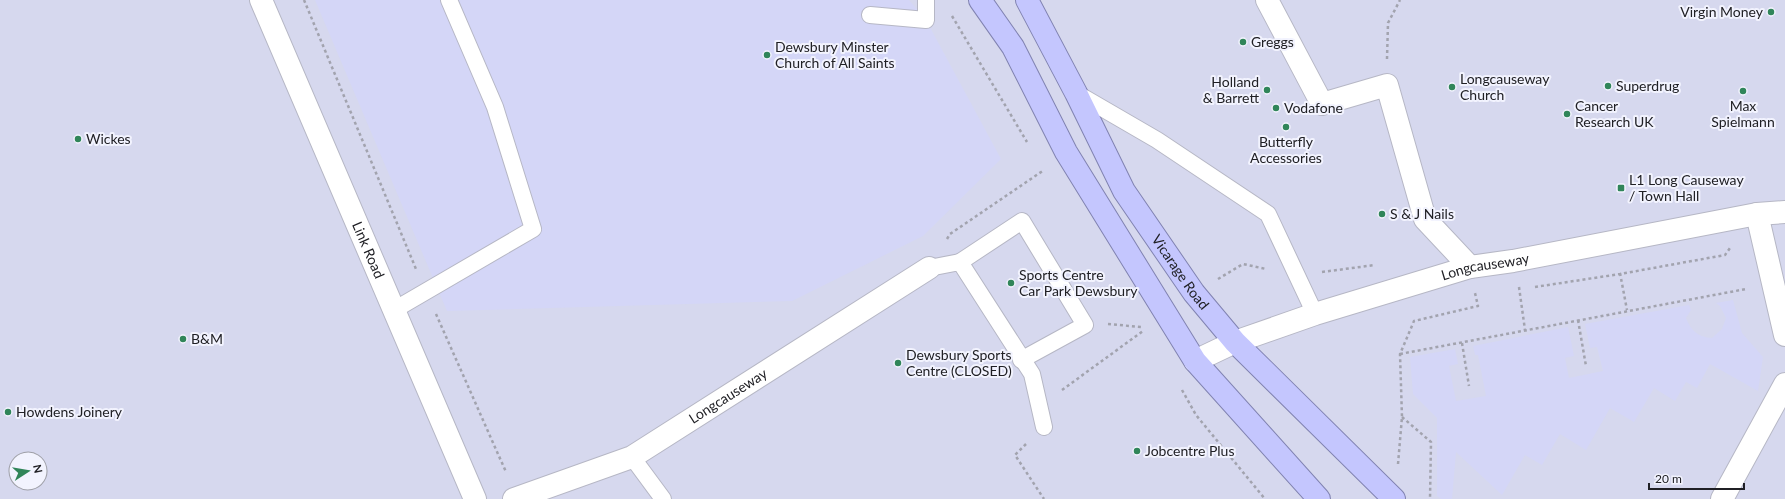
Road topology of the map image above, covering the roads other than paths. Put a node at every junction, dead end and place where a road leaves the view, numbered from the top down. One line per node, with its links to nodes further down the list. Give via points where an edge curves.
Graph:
1 (261, 0): 14 (street, Link Road)
2 (449, 0): 14 (lane, via 495,107 533,229)
3 (926, 0): 7 (lane, via 926,20)
4 (980, 0): 19 (highway, via 1013,47 1066,152)
5 (1027, 0): 8 (highway, Vicarage Road)
6 (1267, 0): 12 (street, via 1322,104 1387,85 1426,219)
7 (870, 15)
8 (1076, 94): 15 (lane, via 1157,140 1268,214); 17 (highway, Vicarage Road, via 1124,191 1194,293)
9 (1785, 212): 10 (street, Longcauseway)
10 (1757, 214): 12 (street, Longcauseway, via 1521,260); 16 (street)
11 (960, 262): 13 (lane); 18 (lane); 18 (lane, via 1022,222 1085,325)
12 (1470, 267): 15 (street, Longcauseway)
13 (929, 268): 22 (street, Longcauseway)
14 (394, 310): 24 (street, Link Road)
15 (1315, 314): 17 (street, Longcauseway)
16 (1785, 335)
17 (1236, 342): 19 (street, Longcauseway); 27 (highway, Vicarage Road)
18 (1021, 360): 21 (lane, via 1032,374)
19 (1195, 361): 26 (highway)
20 (1785, 384): 28 (street)
21 (1044, 427)
22 (632, 457): 23 (street, Longcauseway); 25 (lane)
23 (516, 498)
24 (475, 499)
25 (663, 499)
26 (1319, 499)
27 (1394, 499)
28 (1722, 499)

